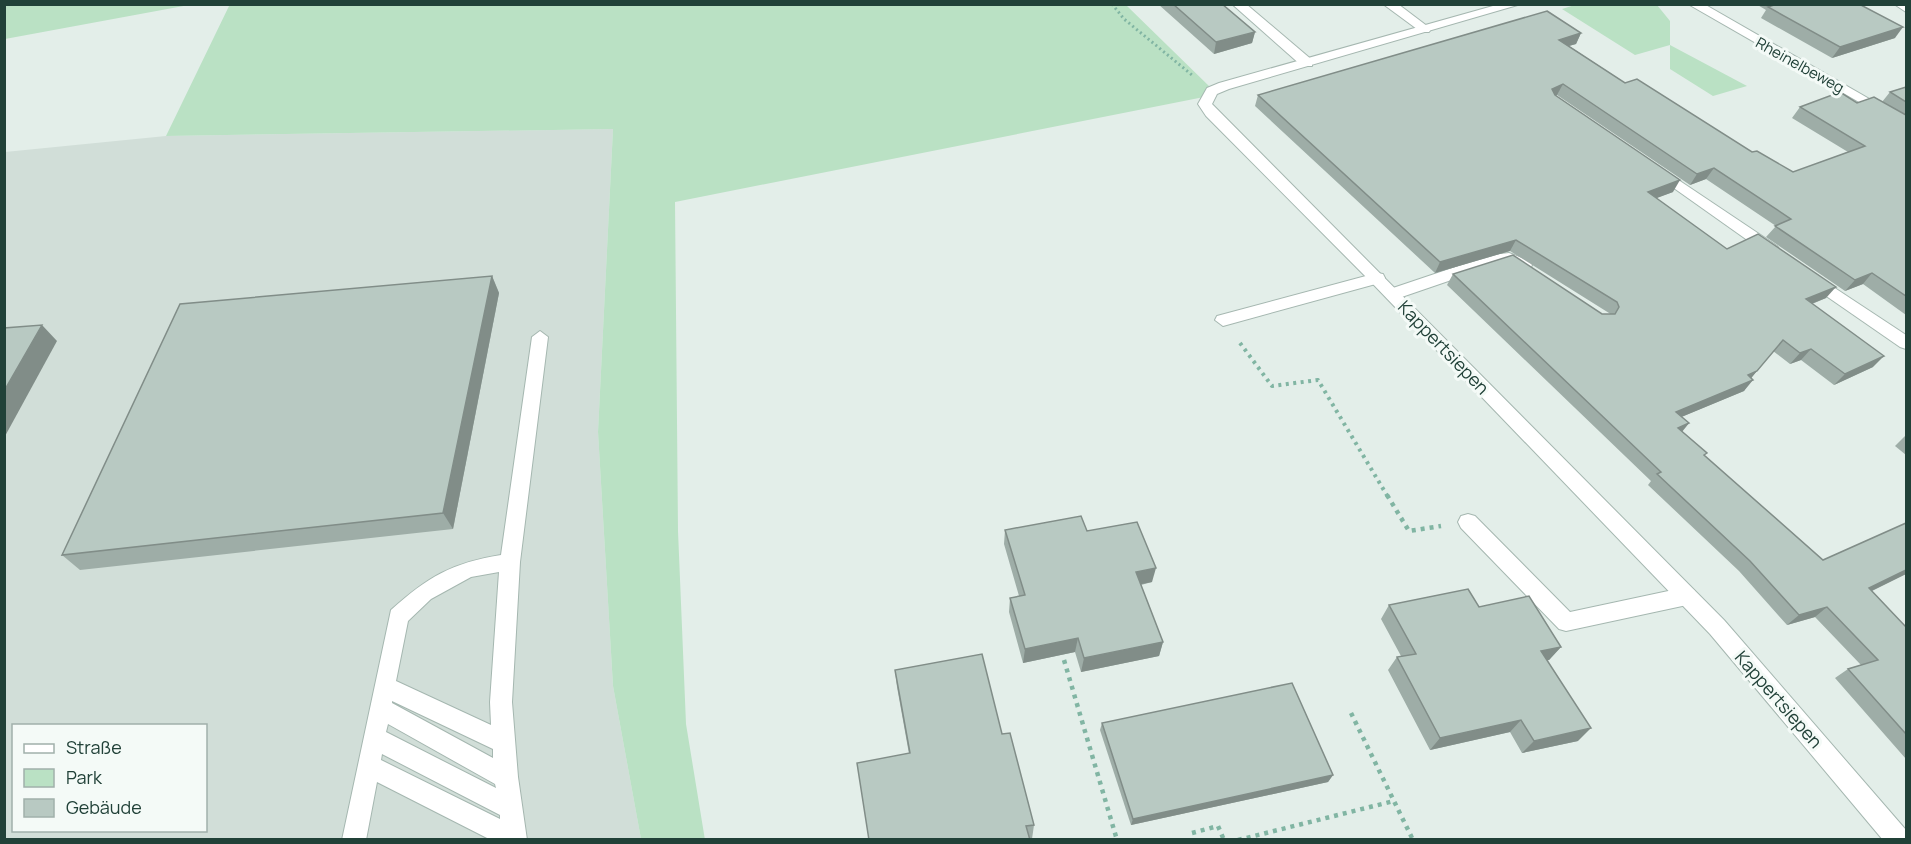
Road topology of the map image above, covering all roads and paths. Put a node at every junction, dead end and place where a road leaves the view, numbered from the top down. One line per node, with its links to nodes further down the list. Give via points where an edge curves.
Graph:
1 (1112, 4): 10 (path)
2 (1238, 4): 9 (street)
3 (1389, 4): 8 (street)
4 (1515, 4): 8 (street)
5 (1694, 4): 11 (street, Rheinelbeweg)
6 (1900, 4): 7 (street)
7 (1906, 8)
8 (1425, 29): 9 (street)
9 (1307, 63): 10 (street)
10 (1212, 91): 15 (street, Kappertsiepen, via 1206,104 1211,113)
11 (1906, 124)
12 (1649, 164): 13 (street)
13 (1781, 257)
14 (1800, 270): 20 (street)
15 (1377, 278): 17 (street, Kappertsiepen); 18 (street)
16 (1541, 278): 17 (street, via 1509,258)
17 (1393, 294): 24 (street, Kappertsiepen)
18 (1223, 320)
19 (540, 337): 23 (street)
20 (1906, 343)
21 (1249, 355): 22 (path, via 1272,386 1318,380 1409,531)
22 (1468, 522): 24 (street, via 1566,622)
23 (510, 562): 26 (street, via 467,569 424,593 398,616); 30 (street, via 501,702)
24 (1687, 596): 42 (street, Kappertsiepen)
25 (1064, 660): 38 (path)
26 (384, 686): 27 (street); 30 (street)
27 (381, 709): 29 (street); 32 (street)
28 (1351, 713): 33 (path)
29 (374, 737): 31 (street); 34 (street)
30 (505, 743): 32 (street)
31 (369, 766): 36 (street); 37 (street)
32 (506, 777): 34 (street)
33 (1394, 801): 40 (path); 41 (path)
34 (511, 808): 36 (street)
35 (1192, 833): 39 (path, via 1218,826)
36 (514, 839)
37 (354, 840)
38 (1117, 840)
39 (1224, 840)
40 (1238, 840)
41 (1413, 840)
42 (1899, 840)

